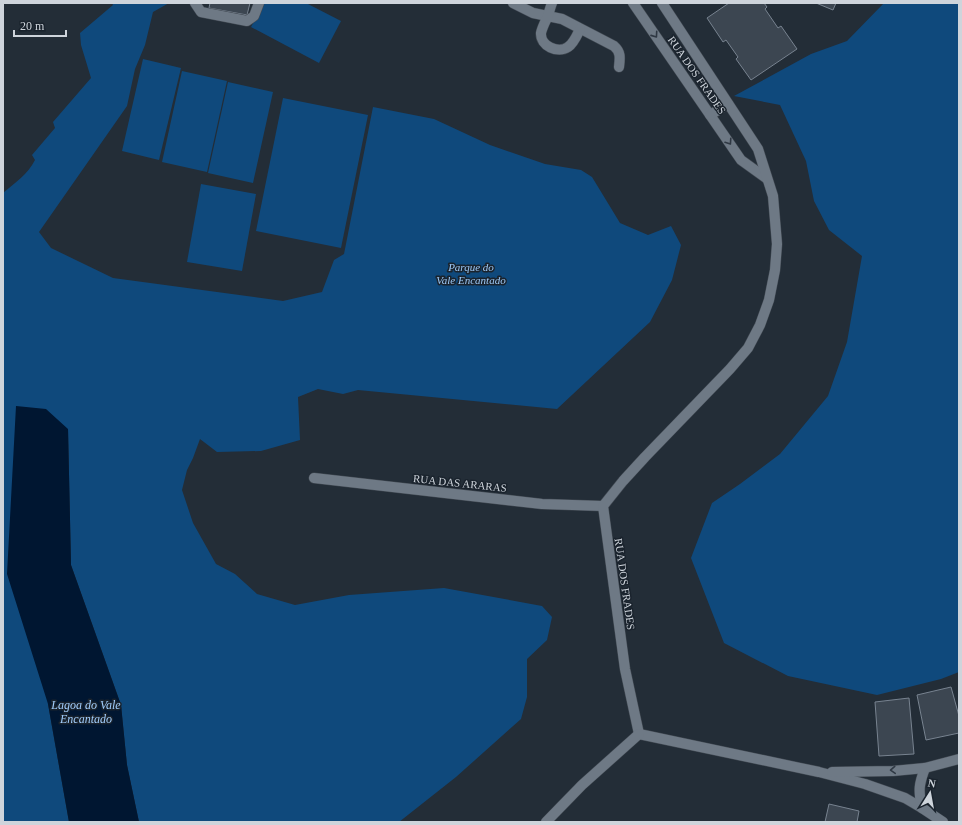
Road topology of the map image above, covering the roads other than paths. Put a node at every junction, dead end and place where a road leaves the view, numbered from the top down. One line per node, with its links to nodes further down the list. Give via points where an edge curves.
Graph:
1 (195, 3): 2 (street, via 201,12 247,21 254,16)
2 (259, 3)
3 (513, 3): 7 (street, via 533,13)
4 (552, 3): 7 (street)
5 (633, 3): 11 (street, RUA DOS FRADES, one-way to 11)
6 (662, 3): 10 (street, RUA DOS FRADES)
7 (548, 16): 8 (street, via 562,19); 8 (street, via 541,32 542,39 546,45 554,49 562,50 568,47)
8 (580, 28): 9 (street, via 619,50)
9 (619, 67)
10 (728, 104): 11 (street); 12 (street, RUA DOS FRADES, via 758,149)
11 (710, 115): 12 (street, RUA DOS FRADES, one-way to 12, via 742,160)
12 (766, 178): 14 (street, via 773,196 777,244 769,300 760,325 748,348 622,481)
13 (314, 478): 14 (street, RUA DAS ARARAS, via 542,504)
14 (603, 506): 15 (street, RUA DOS FRADES, via 625,669)
15 (639, 734): 18 (street); 20 (street, via 582,785)
16 (959, 759): 17 (street)
17 (925, 768): 18 (street, one-way to 18, via 873,772); 19 (street, via 919,794)
18 (819, 772): 19 (street, via 890,792)
19 (922, 808): 21 (street)
20 (546, 822)
21 (943, 822)

